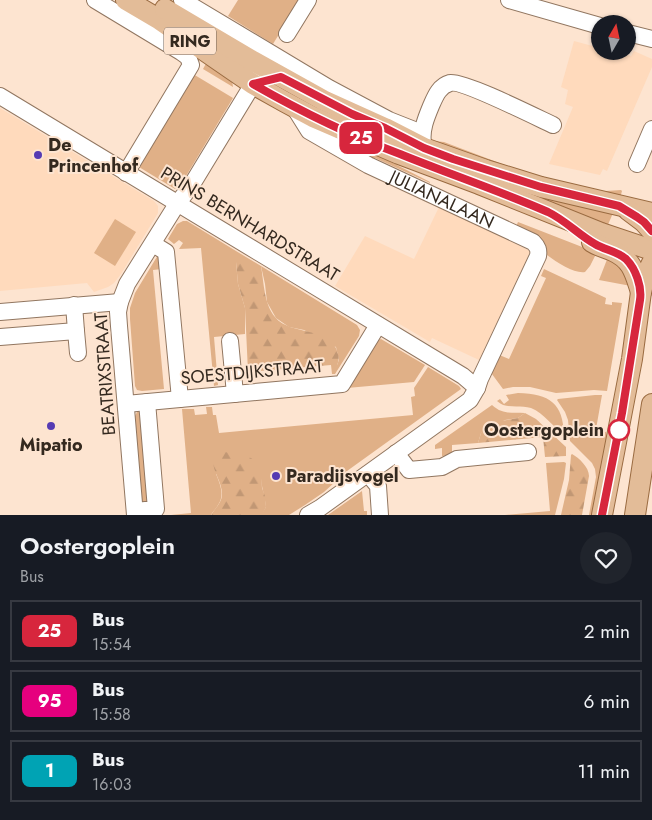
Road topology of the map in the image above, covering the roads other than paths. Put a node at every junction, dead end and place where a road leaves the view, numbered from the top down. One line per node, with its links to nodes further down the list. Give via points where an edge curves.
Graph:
1 (95, 0): 21 (street, via 181,52 191,65)
2 (126, 0): 14 (main road, JULIANALAAN / RING)
3 (151, 0): 12 (main road, RING)
4 (182, 0): 8 (street)
5 (308, 0): 9 (street)
6 (509, 0): 7 (street)
7 (591, 23)
8 (238, 34): 12 (street); 19 (street, via 329,88 405,127)
9 (287, 34)
10 (636, 35): 11 (street)
11 (652, 39)
12 (254, 61): 13 (main road, RING); 14 (street)
13 (281, 77): 14 (street); 19 (main road, RING, via 385,128)
14 (253, 84): 16 (main road, JULIANALAAN / RING); 22 (street, BEATRIXSTRAAT)
15 (0, 96): 21 (street, PRINS BERNHARDSTRAAT)
16 (294, 107): 24 (main road, JULIANALAAN / RING, via 398,154); 39 (street, JULIANALAAN, via 309,131 368,165 537,246 538,256)
17 (552, 125): 19 (street, via 490,96 449,83 440,88 428,114)
18 (652, 129): 20 (street)
19 (423, 141): 23 (main road, RING, via 469,165)
20 (637, 164)
21 (126, 173): 22 (street, PRINS BERNHARDSTRAAT)
22 (177, 204): 27 (street, BEATRIXSTRAAT); 34 (street, PRINS BERNHARDSTRAAT)
23 (619, 206): 25 (main road, RING); 26 (main road)
24 (551, 213): 28 (main road, JULIANALAAN / RING); 30 (main road, JULIANALAAN, via 596,244 626,259 634,269)
25 (652, 213)
26 (652, 231)
27 (153, 244): 31 (street, BEATRIXSTRAAT, via 127,284); 41 (street, via 166,252)
28 (652, 250)
29 (652, 263): 30 (main road)
30 (641, 292): 51 (main road)
31 (120, 302): 32 (street); 43 (street, BEATRIXSTRAAT, via 118,312)
32 (74, 305): 33 (street); 35 (street)
33 (0, 312)
34 (378, 325): 39 (street, PRINS BERNHARDSTRAAT, via 463,376); 40 (street, SOESTDIJKSTRAAT, via 342,384)
35 (76, 331): 36 (street); 38 (street)
36 (0, 337)
37 (230, 341): 40 (street)
38 (78, 353)
39 (477, 388): 46 (street, via 470,400)
40 (235, 394): 41 (street, SOESTDIJKSTRAAT)
41 (180, 399): 42 (street, SOESTDIJKSTRAAT)
42 (147, 402): 43 (street, SOESTDIJKSTRAAT); 48 (street, BEATRIXSTRAAT, via 156,509)
43 (126, 404): 48 (street, BEATRIXSTRAAT)
44 (652, 404): 52 (main road)
45 (528, 452): 46 (street, via 457,459 442,467 409,470)
46 (396, 453): 47 (street)
47 (368, 474): 49 (street); 50 (street, via 378,486)
48 (135, 513)
49 (308, 515)
50 (380, 515)
51 (602, 515)
52 (635, 515)

